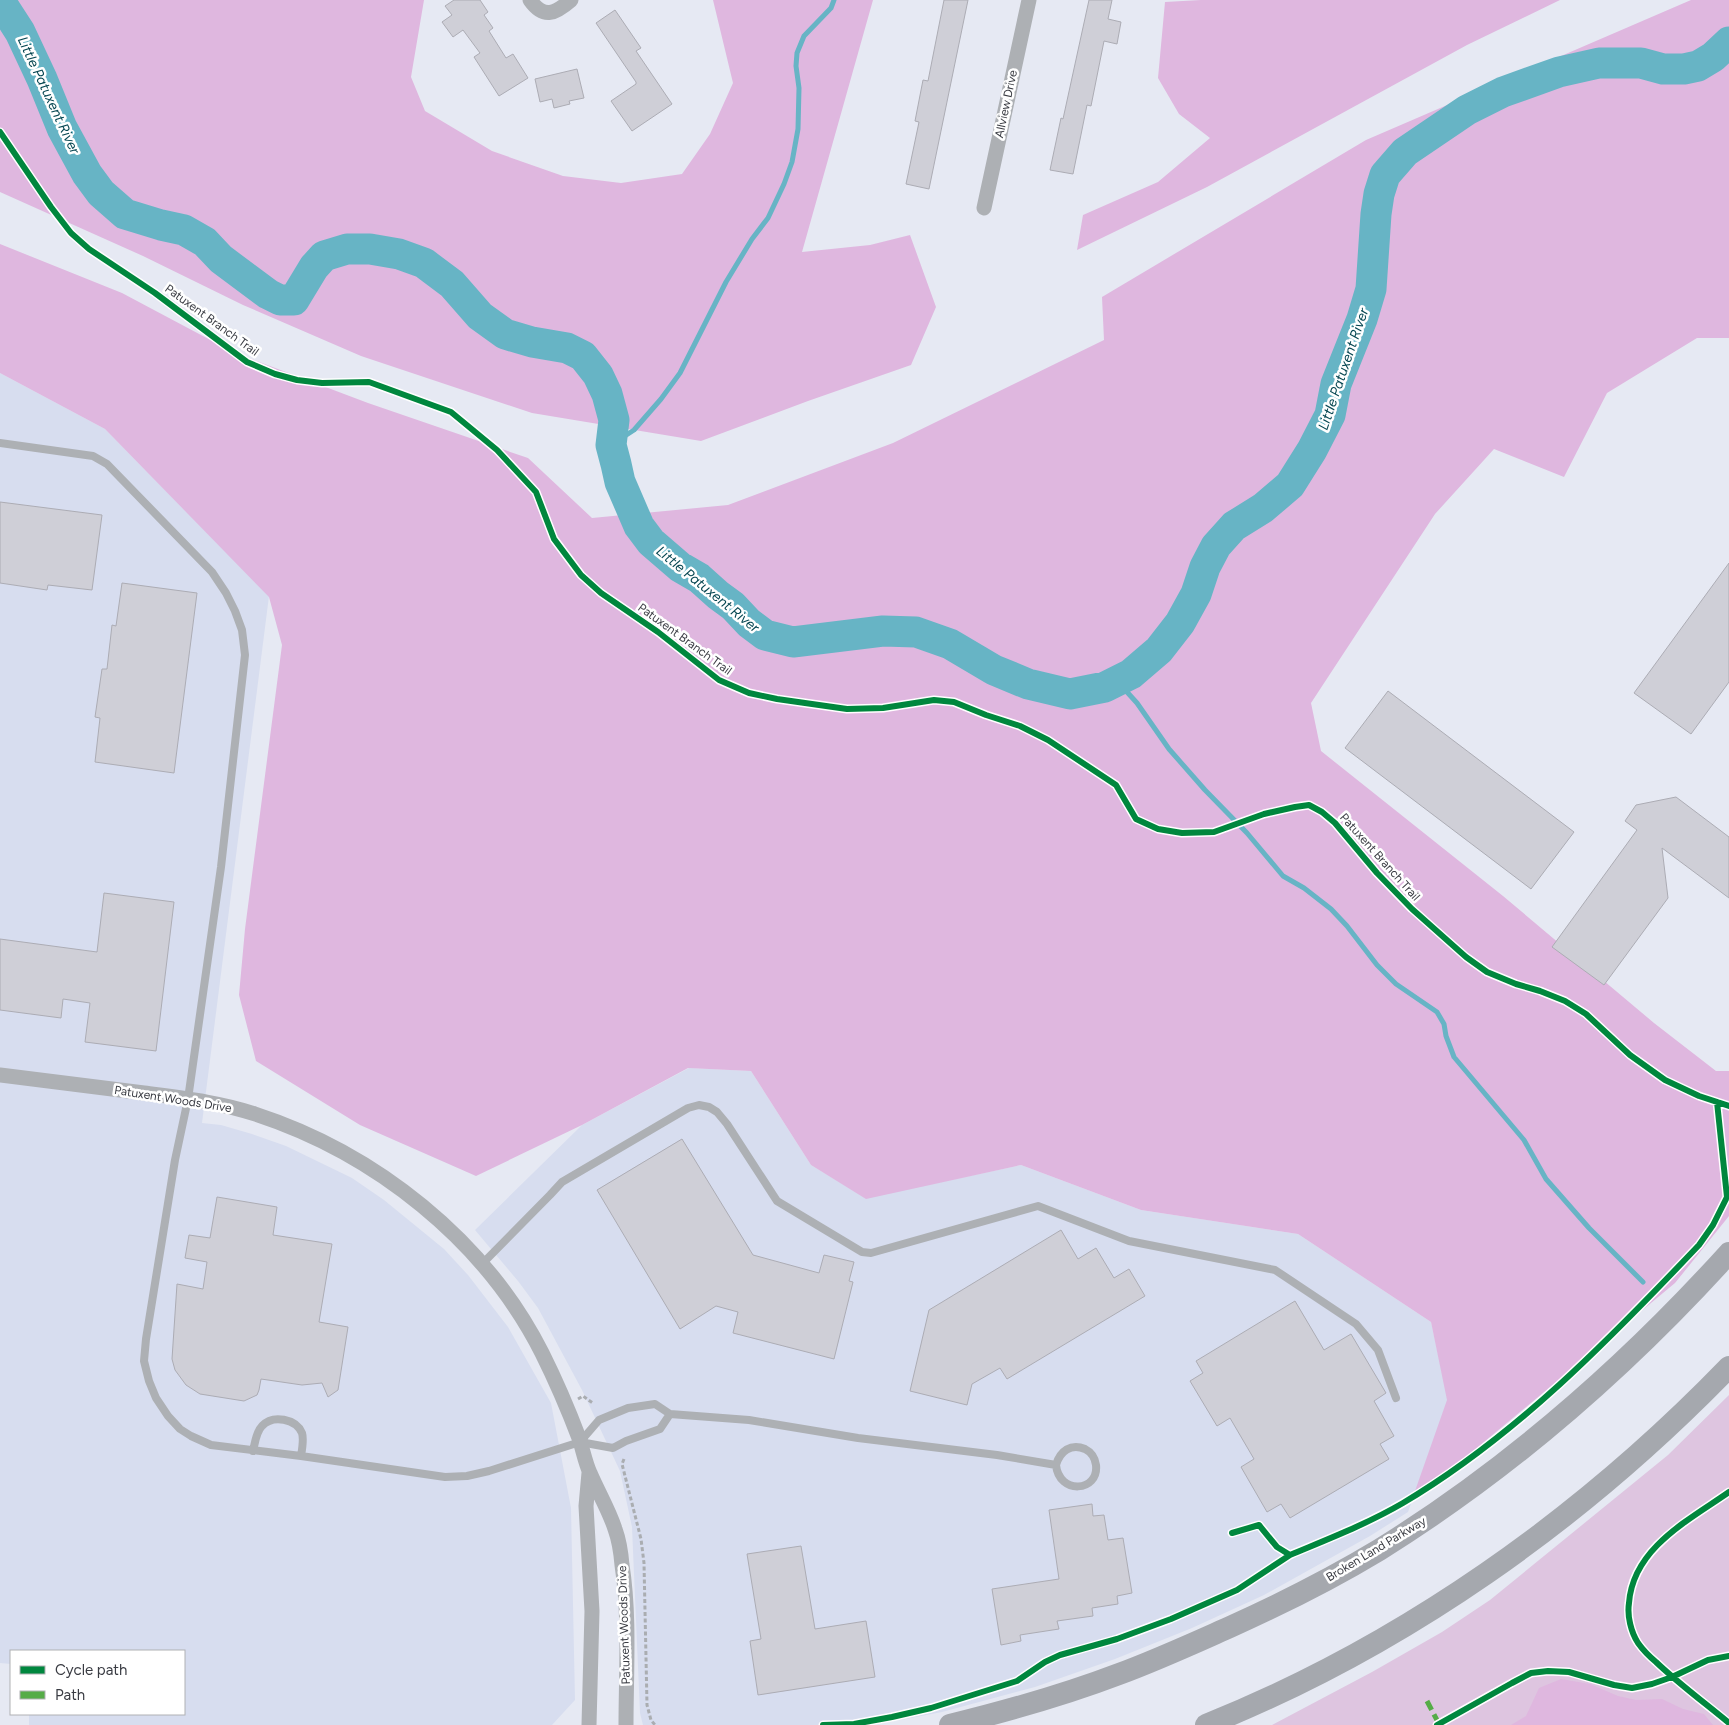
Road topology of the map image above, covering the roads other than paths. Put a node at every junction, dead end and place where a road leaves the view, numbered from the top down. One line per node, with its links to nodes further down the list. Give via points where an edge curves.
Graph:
1 (530, 0): 2 (street, via 541,11 550,12 558,11)
2 (571, 0)
3 (1029, 0): 4 (street, Allview Drive)
4 (984, 208)
5 (0, 443): 7 (lane, via 93,456 107,464 212,572 226,593 242,630 245,655 221,867)
6 (0, 1075): 7 (street, Patuxent Woods Drive)
7 (188, 1099): 9 (street, Patuxent Woods Drive, via 257,1114 333,1146 428,1212); 14 (lane, via 144,1361 156,1398 180,1428 211,1445)
8 (1729, 1253): 20 (main road, Broken Land Parkway, via 1614,1368 1546,1429 1482,1479 1378,1550 1268,1610 1120,1674 1039,1702)
9 (482, 1264): 11 (lane, via 562,1182 688,1108 699,1105 717,1112 727,1124 777,1201 862,1252 871,1253 1038,1206 1129,1241 1275,1270 1356,1324 1378,1350); 13 (street, Patuxent Woods Drive, via 522,1316 542,1352)
10 (1729, 1367): 21 (main road, via 1651,1443 1529,1543 1414,1620 1356,1653 1294,1686)
11 (1396, 1398)
12 (670, 1414): 13 (lane, via 660,1428 613,1448); 13 (lane, via 655,1404 628,1408 599,1420); 16 (lane, via 749,1420)
13 (580, 1442): 15 (lane, via 467,1476 445,1477); 17 (street, Patuxent Woods Drive)
14 (253, 1451): 15 (lane); 15 (lane, via 260,1427 272,1419 280,1419 292,1423 303,1434)
15 (301, 1456)
16 (1056, 1465): 16 (lane, via 1062,1453 1078,1447 1093,1456 1096,1469 1089,1482 1073,1487 1059,1477)
17 (589, 1472): 18 (street, Patuxent Woods Drive, via 586,1506 592,1611); 19 (street, Patuxent Woods Drive, via 616,1530 622,1566 626,1616)
18 (589, 1725)
19 (626, 1725)
20 (950, 1725)
21 (1206, 1725)

